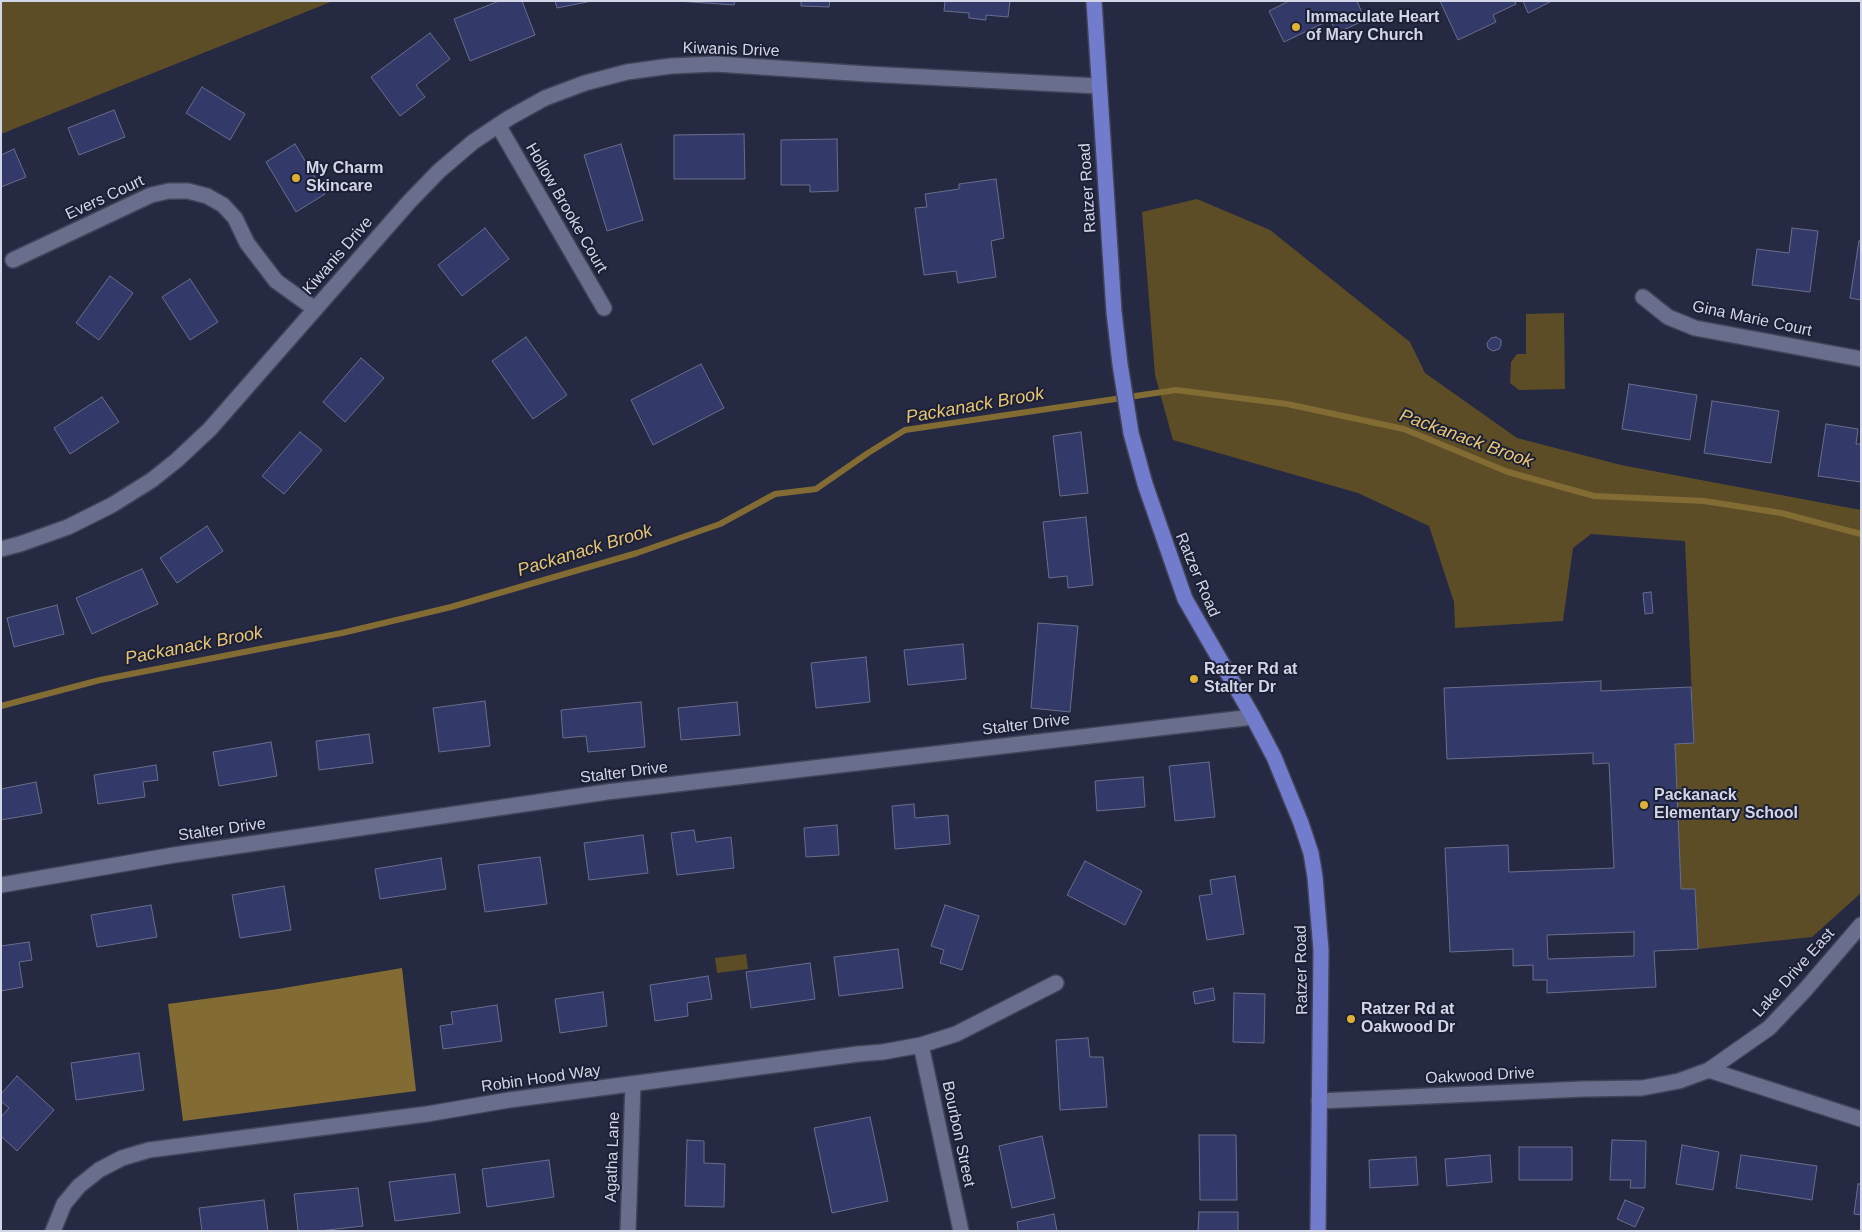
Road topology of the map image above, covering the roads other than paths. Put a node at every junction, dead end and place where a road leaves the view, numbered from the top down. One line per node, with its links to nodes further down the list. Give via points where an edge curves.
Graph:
1 (1094, 1): 2 (main road, Ratzer Road)
2 (1098, 86): 3 (street, Kiwanis Drive, via 716,64 671,66 627,72 585,83 545,98); 10 (main road, Ratzer Road, via 1114,312 1132,433 1145,484 1185,599)
3 (498, 125): 6 (street, Hollow Brooke Court); 7 (street, Kiwanis Drive, via 439,171)
4 (13, 260): 7 (street, Evers Court, via 151,195 188,191 223,205 235,218 257,259 276,282)
5 (1643, 297): 8 (street, Gina Marie Court, via 1668,317 1696,328)
6 (604, 308)
7 (314, 309): 9 (street, Kiwanis Drive, via 210,429 152,480 112,505 68,526)
8 (1861, 359)
9 (1, 549)
10 (1253, 717): 11 (street, Stalter Drive, via 607,792 174,855); 18 (main road, Ratzer Road, via 1301,822 1316,877 1321,950)
11 (1, 885)
12 (1861, 925): 15 (street, Lake Drive East, via 1769,1028)
13 (1056, 983): 14 (street, Robin Hood Way, via 956,1034)
14 (921, 1045): 16 (street, Robin Hood Way); 22 (street, Bourbon Street)
15 (1709, 1070): 17 (street, Lake Drive East, via 1679,1081); 19 (street)
16 (633, 1084): 20 (street, Robin Hood Way, via 149,1150 106,1166 79,1186 64,1204); 21 (street, Agatha Lane)
17 (1642, 1088): 18 (street, Oakwood Drive)
18 (1319, 1100): 23 (main road, Ratzer Road)
19 (1861, 1119)
20 (53, 1231)
21 (628, 1231)
22 (961, 1231)
23 (1318, 1231)

